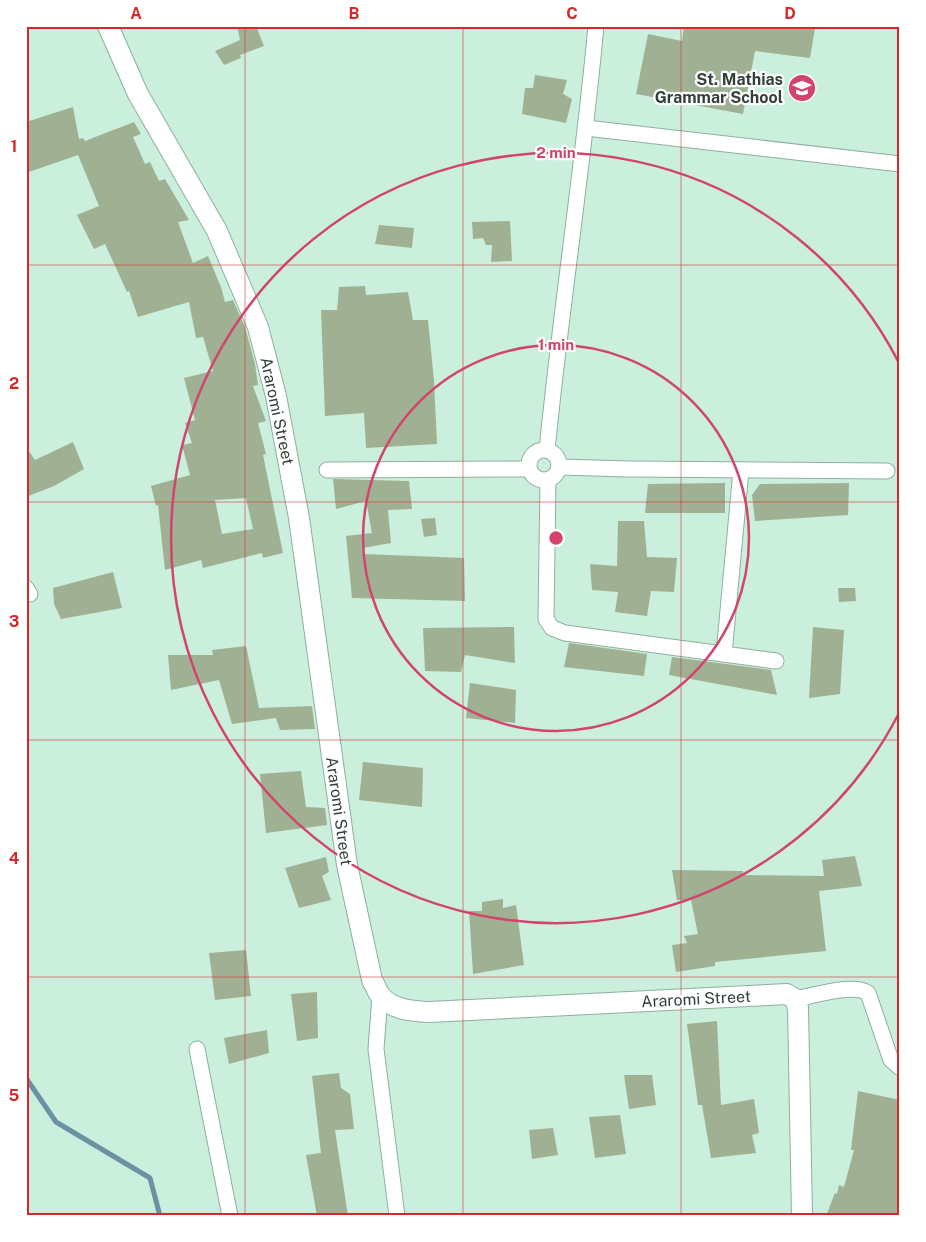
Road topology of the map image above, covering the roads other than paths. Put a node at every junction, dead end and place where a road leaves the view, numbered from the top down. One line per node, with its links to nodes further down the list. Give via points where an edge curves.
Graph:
1 (108, 26): 14 (street, Araromi Street, via 138,94 217,231 258,327 276,396 299,518 346,865 372,980)
2 (596, 26): 3 (street)
3 (586, 128): 4 (street); 5 (street)
4 (900, 164)
5 (547, 450): 6 (street, via 557,456); 7 (street, via 535,452)
6 (559, 467): 9 (street); 11 (street, via 554,477)
7 (529, 468): 8 (street); 11 (street, via 536,478)
8 (327, 470)
9 (741, 470): 10 (street); 12 (street)
10 (886, 471)
11 (548, 480): 12 (street, via 546,620 552,628 565,633)
12 (724, 654): 13 (street)
13 (776, 661)
14 (380, 996): 15 (street, Araromi Street, via 409,1011 429,1012 787,994); 19 (street, via 376,1049)
15 (795, 1000): 17 (street, via 853,988 863,989 868,993 891,1060); 20 (street, via 798,1008)
16 (197, 1049): 18 (street)
17 (900, 1068)
18 (230, 1216)
19 (397, 1216)
20 (802, 1216)

